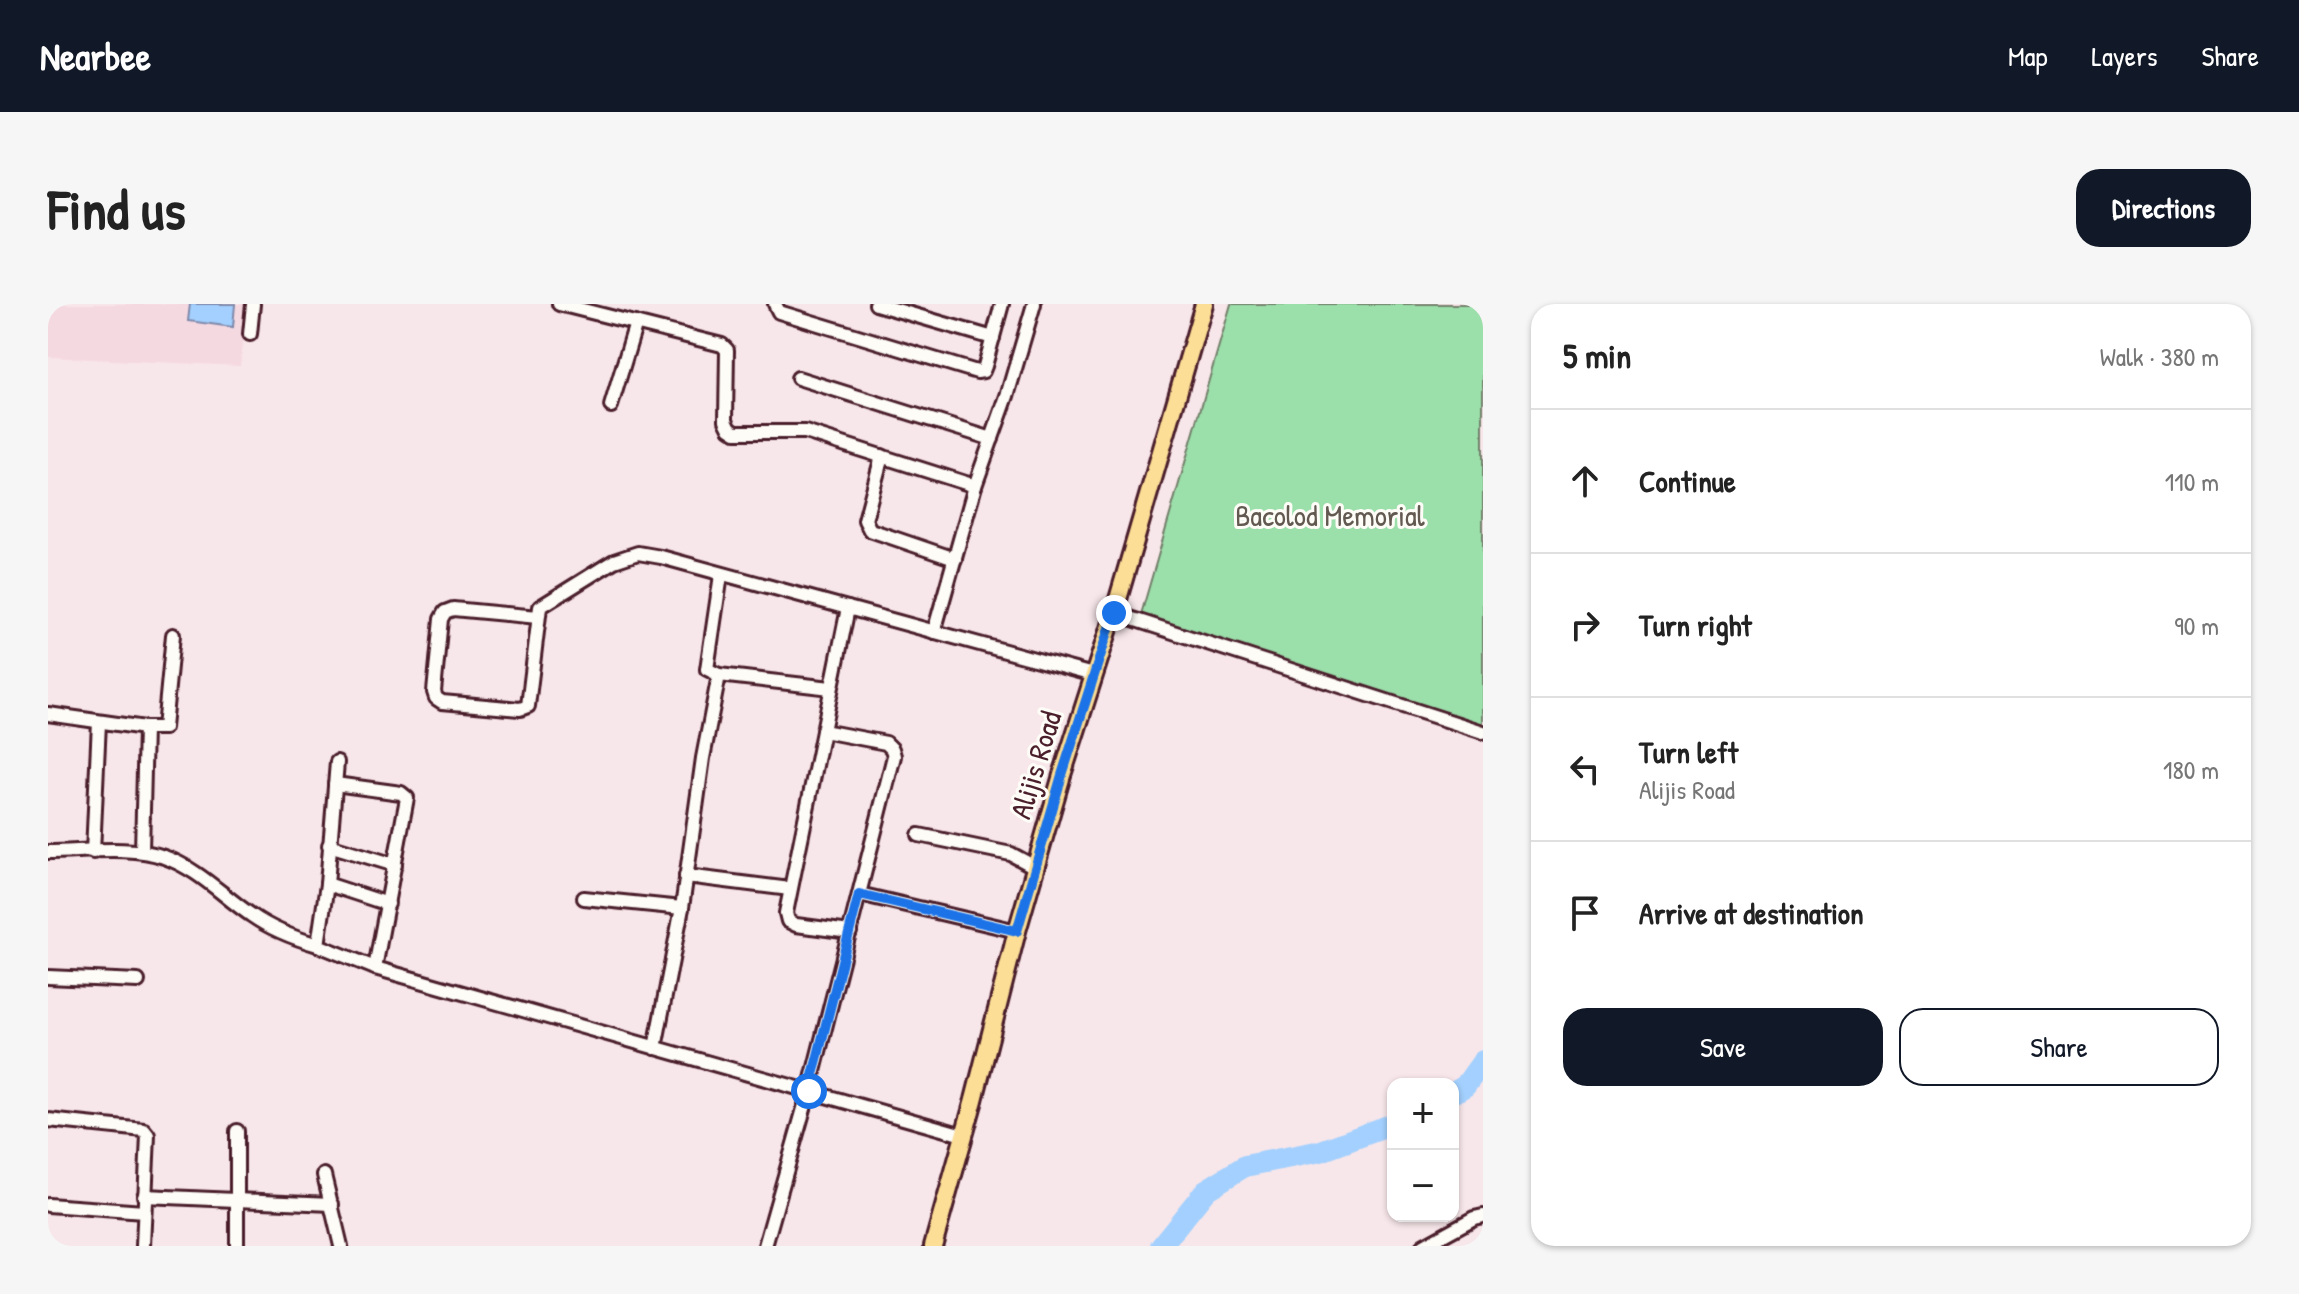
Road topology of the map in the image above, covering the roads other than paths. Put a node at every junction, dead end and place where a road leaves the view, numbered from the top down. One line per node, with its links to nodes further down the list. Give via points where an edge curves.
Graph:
1 (253, 304): 9 (street)
2 (559, 304): 8 (street)
3 (775, 304): 10 (street, via 779,312 977,372 983,371)
4 (876, 304): 10 (street)
5 (1002, 304): 10 (street)
6 (1034, 304): 13 (street)
7 (1202, 304): 19 (main road, Alijis Road)
8 (636, 323): 12 (street); 14 (street, via 727,350 726,420 736,432 805,432)
9 (250, 334)
10 (993, 338)
11 (798, 378): 13 (street)
12 (611, 406)
13 (992, 439): 15 (street)
14 (882, 456): 15 (street); 16 (street, via 867,526)
15 (975, 486): 16 (street)
16 (955, 559): 21 (street)
17 (721, 575): 18 (street); 20 (street, via 638,553 614,561 547,601); 23 (street, via 707,662 707,669)
18 (848, 608): 21 (street); 25 (street)
19 (1114, 613): 24 (main road, Alijis Road); 30 (street)
20 (538, 617): 20 (street, via 528,706 436,698 445,612)
21 (934, 632): 24 (street)
22 (173, 635): 28 (street, via 166,725)
23 (719, 675): 25 (street); 40 (street)
24 (1093, 675): 39 (main road, Alijis Road)
25 (831, 688): 29 (street)
26 (48, 714): 27 (street)
27 (99, 722): 28 (street); 37 (street)
28 (145, 728): 35 (street)
29 (823, 731): 42 (street); 43 (street, via 886,743 894,756)
30 (1483, 732)
31 (337, 762): 32 (street)
32 (335, 784): 34 (street); 38 (street, via 407,798)
33 (919, 835): 39 (street, via 1011,854)
34 (329, 845): 38 (street); 41 (street)
35 (142, 851): 37 (street); 49 (street, via 192,871 291,938)
36 (48, 852): 37 (street)
37 (93, 852)
38 (395, 865): 45 (street)
39 (1035, 867): 47 (main road, Alijis Road)
40 (686, 876): 42 (street); 46 (street)
41 (327, 884): 45 (street); 49 (street)
42 (790, 889): 48 (street, via 788,921)
43 (859, 894): 47 (street); 48 (street)
44 (584, 898): 46 (street)
45 (388, 904): 50 (street)
46 (682, 908): 53 (street)
47 (1017, 931): 57 (main road, Alijis Road)
48 (850, 932): 54 (street)
49 (318, 945): 50 (street)
50 (375, 968): 53 (street)
51 (48, 977): 52 (street)
52 (138, 981)
53 (655, 1048): 54 (street)
54 (809, 1091): 57 (street); 68 (street)
55 (48, 1120): 59 (street, via 144,1130)
56 (237, 1131): 60 (street)
57 (963, 1135): 69 (main road, Alijis Road)
58 (324, 1175): 61 (street)
59 (144, 1196): 60 (street); 63 (street)
60 (237, 1199): 61 (street); 66 (street)
61 (332, 1204): 67 (street)
62 (48, 1205): 63 (street)
63 (144, 1212): 65 (street)
64 (1483, 1216): 70 (street)
65 (143, 1246)
66 (237, 1246)
67 (341, 1246)
68 (765, 1246)
69 (933, 1246)
70 (1423, 1246)

